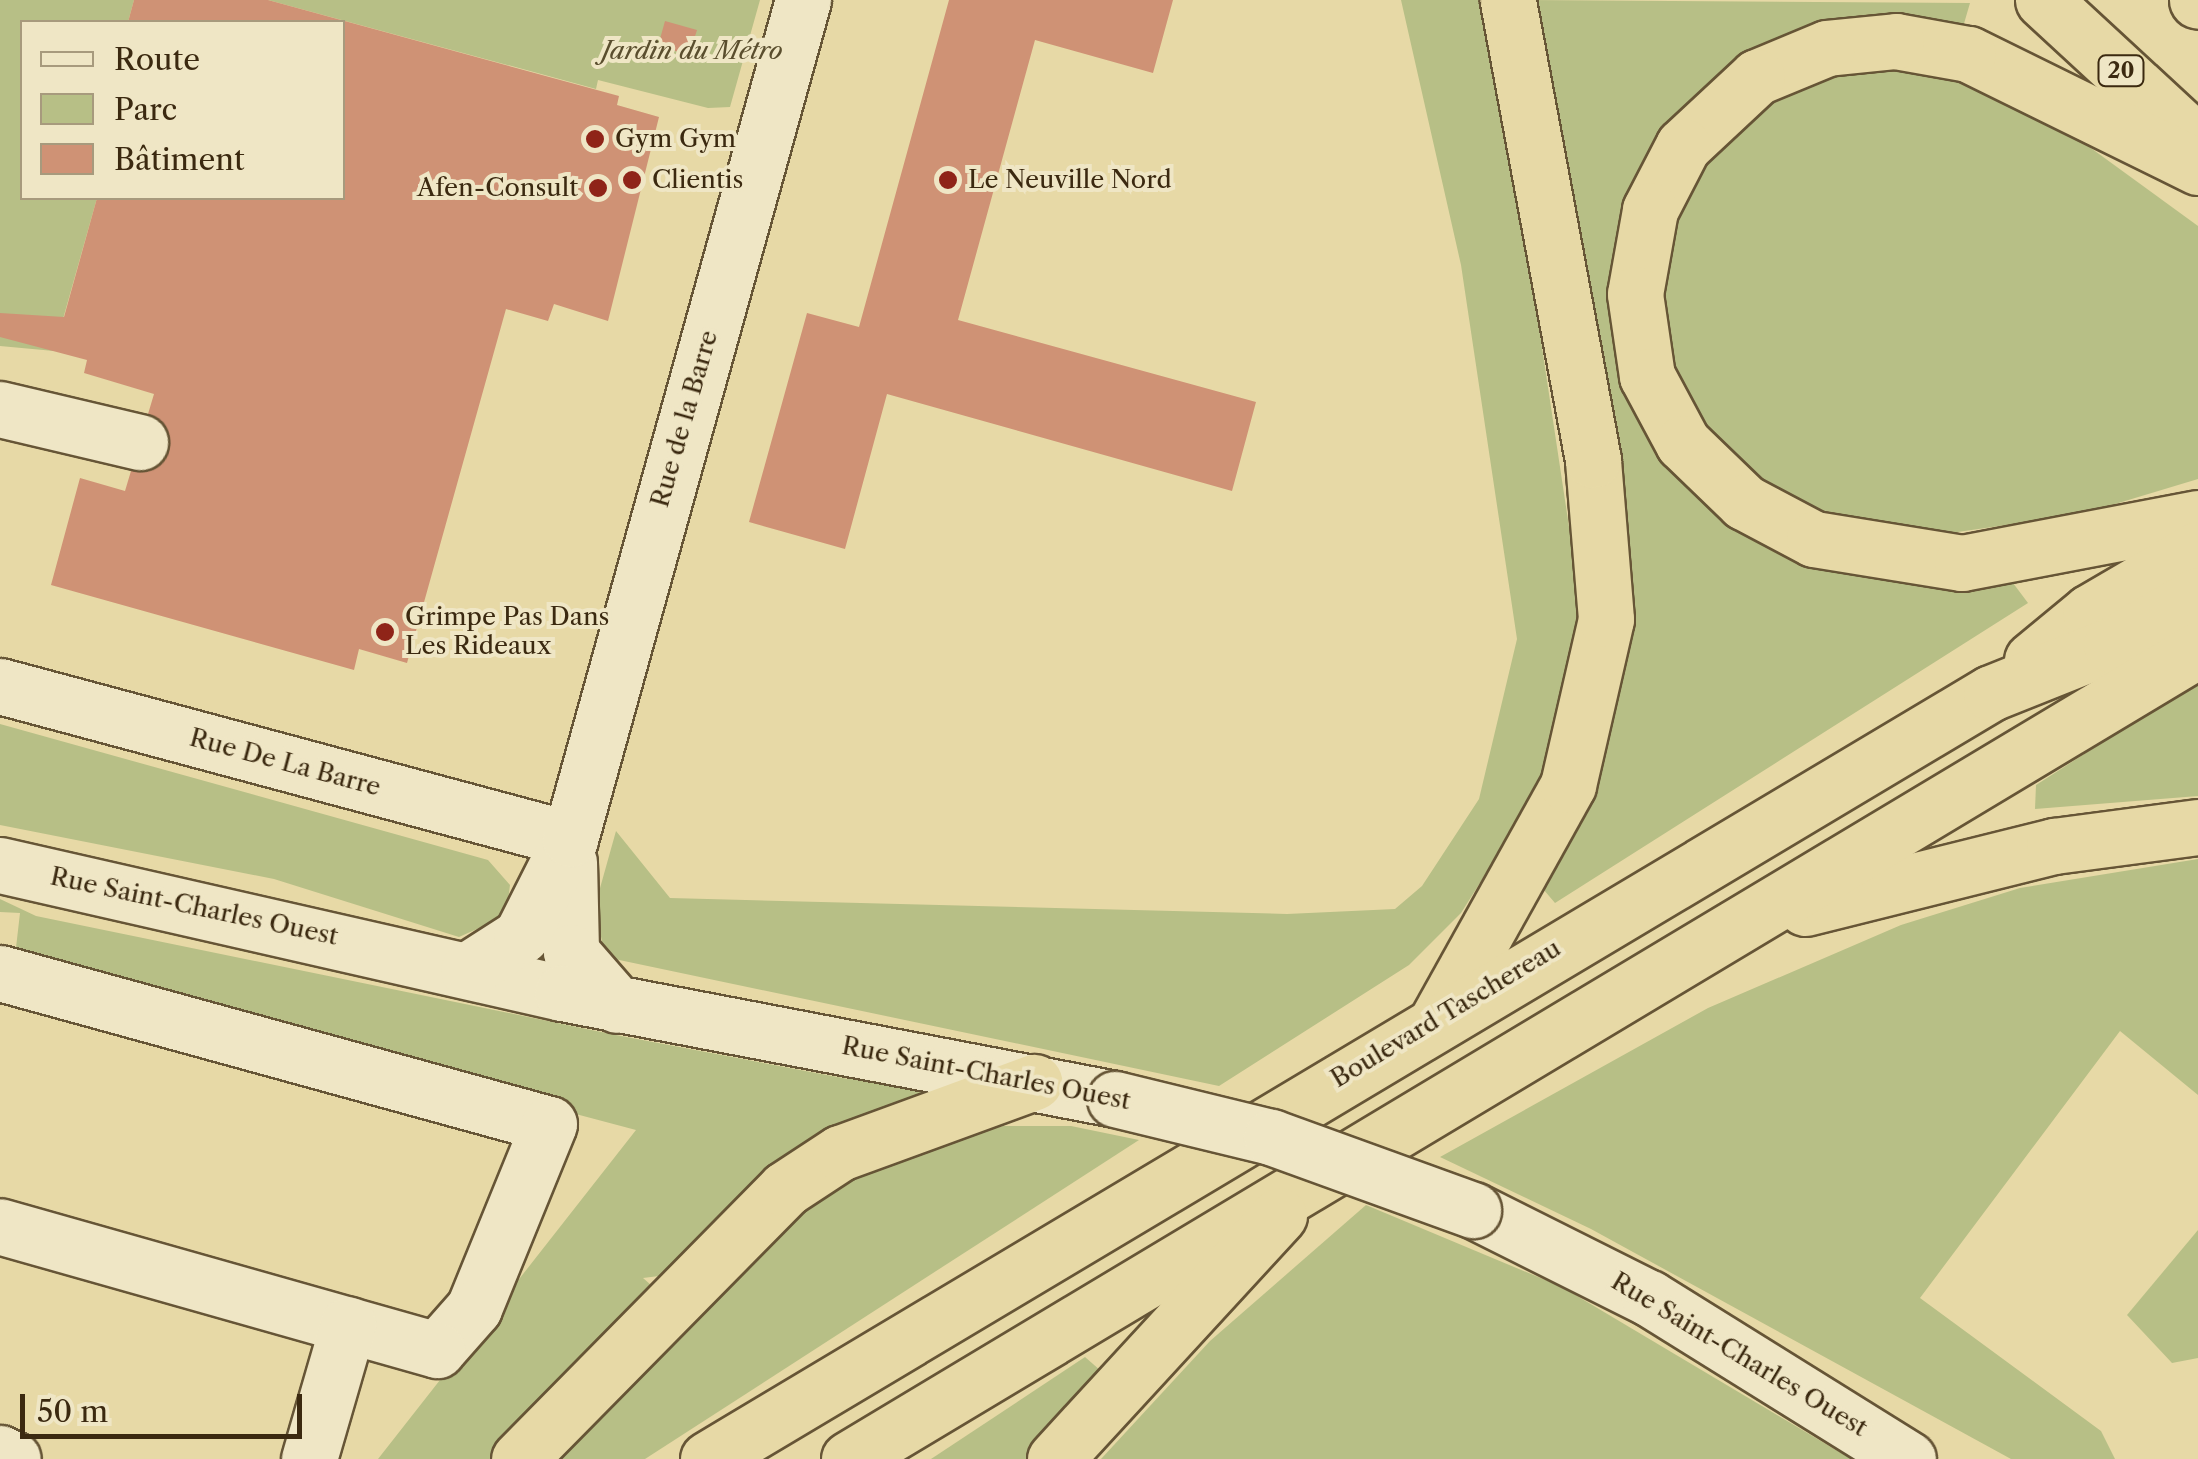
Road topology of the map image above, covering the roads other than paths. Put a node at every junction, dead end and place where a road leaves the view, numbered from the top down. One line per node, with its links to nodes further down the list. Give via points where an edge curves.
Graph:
1 (803, 0): 15 (street, Rue de la Barre)
2 (1508, 0): 21 (highway, via 1593,460 1606,619 1568,785)
3 (2044, 0): 4 (highway, 20)
4 (2198, 142)
5 (2198, 167): 8 (highway, via 1968,54 1896,41 1827,48 1758,77 1683,146 1650,210 1635,294 1648,376 1684,443 1744,502 1814,540 1962,563)
6 (0, 409): 7 (street)
7 (140, 442)
8 (2198, 518)
9 (2198, 549): 13 (highway, via 2090,612)
10 (2198, 595): 13 (highway, Boulevard Taschereau, via 2111,645)
11 (2198, 650): 17 (highway)
12 (0, 686): 15 (street, Rue De La Barre)
13 (1991, 694): 21 (highway, Boulevard Taschereau)
14 (2198, 827): 17 (highway, via 2054,846)
15 (570, 839): 18 (street, Rue de la Barre, via 521,936); 20 (street, Rue de la Barre, via 569,945)
16 (0, 865): 18 (street, Rue Saint-Charles Ouest)
17 (1753, 922): 23 (highway)
18 (468, 970): 20 (street, Rue Saint-Charles Ouest)
19 (0, 973): 25 (street, via 548,1124 528,1189 454,1334 437,1350)
20 (617, 1004): 22 (street, Rue Saint-Charles Ouest)
21 (1439, 1017): 31 (highway, Boulevard Taschereau)
22 (1034, 1082): 30 (highway, via 840,1153 785,1189); 33 (street, Rue Saint-Charles Ouest, bridge, via 1271,1137 1473,1210 1649,1298)
23 (1313, 1174): 27 (highway); 32 (highway)
24 (0, 1226): 25 (street)
25 (348, 1325): 29 (street)
26 (0, 1452): 28 (street)
27 (1056, 1458)
28 (13, 1459)
29 (309, 1459)
30 (519, 1459)
31 (708, 1459)
32 (849, 1459)
33 (1908, 1459)

